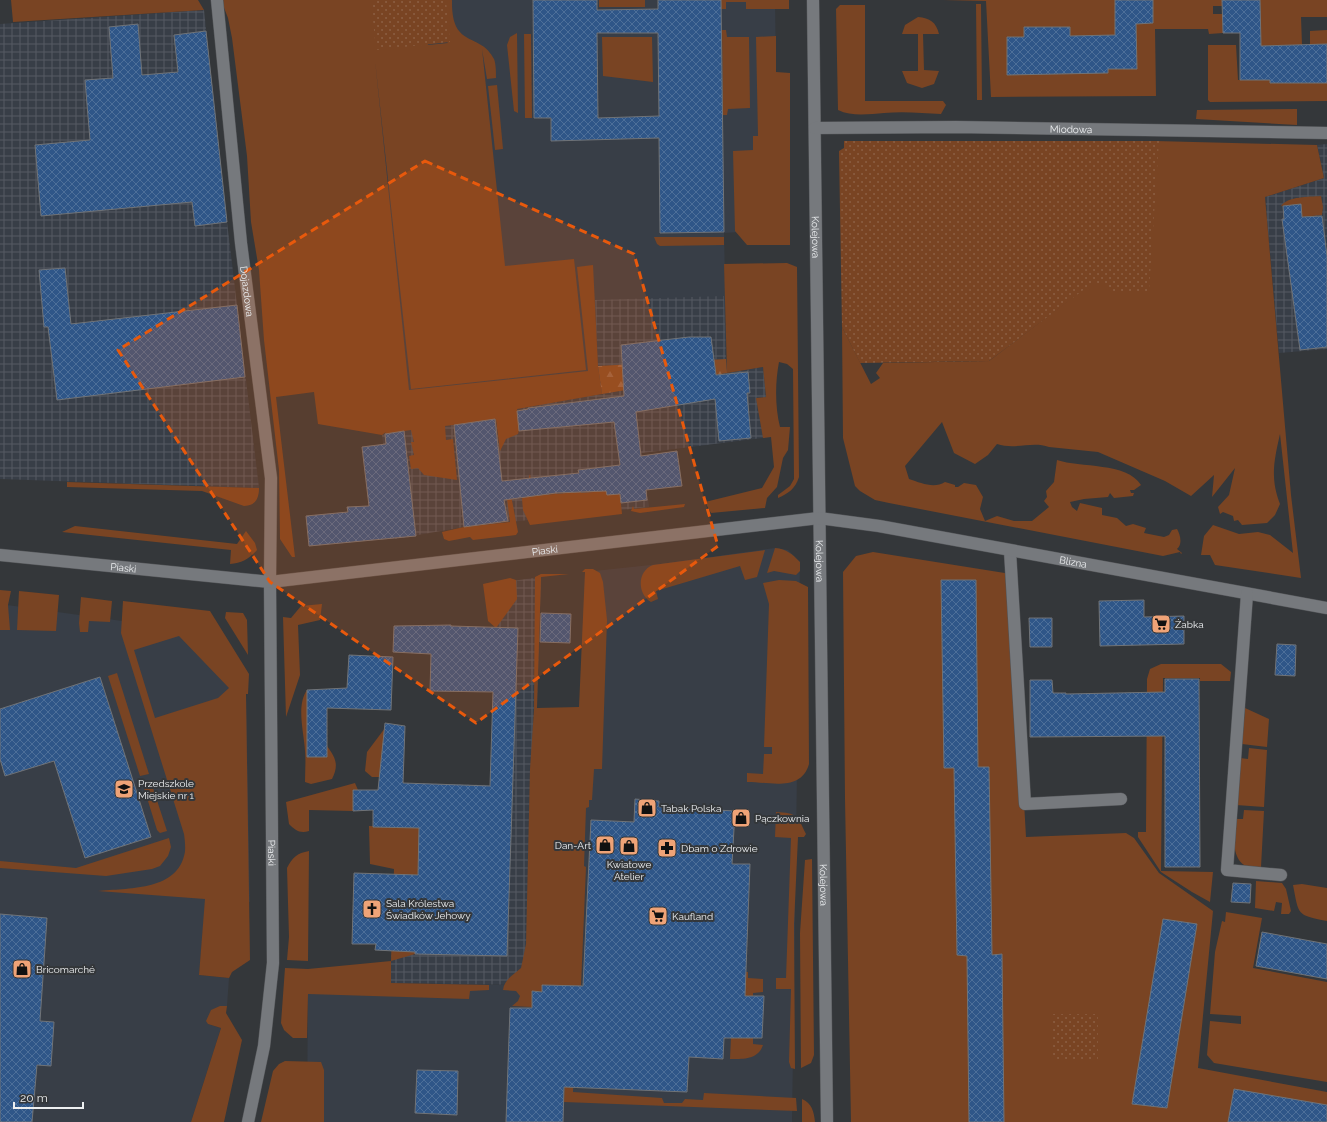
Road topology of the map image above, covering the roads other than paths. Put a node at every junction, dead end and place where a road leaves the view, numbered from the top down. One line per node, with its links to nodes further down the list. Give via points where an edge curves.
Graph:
1 (217, 0): 8 (street, Dojazdowa, via 241,243 271,478)
2 (813, 0): 3 (street, Kolejowa)
3 (815, 128): 4 (street, Miodowa, via 956,127); 5 (street, Kolejowa)
4 (1327, 133)
5 (819, 518): 6 (street, Blizna, via 879,526); 8 (street, Piaski); 14 (street, Kolejowa)
6 (1010, 551): 9 (street, Blizna); 11 (street, via 1025,804)
7 (0, 555): 8 (street, Piaski)
8 (270, 582): 13 (street, Piaski, via 273,963 264,1046)
9 (1247, 594): 10 (street, Blizna); 12 (street, via 1228,870)
10 (1327, 608)
11 (1121, 799)
12 (1281, 874)
13 (248, 1122)
14 (827, 1122)

